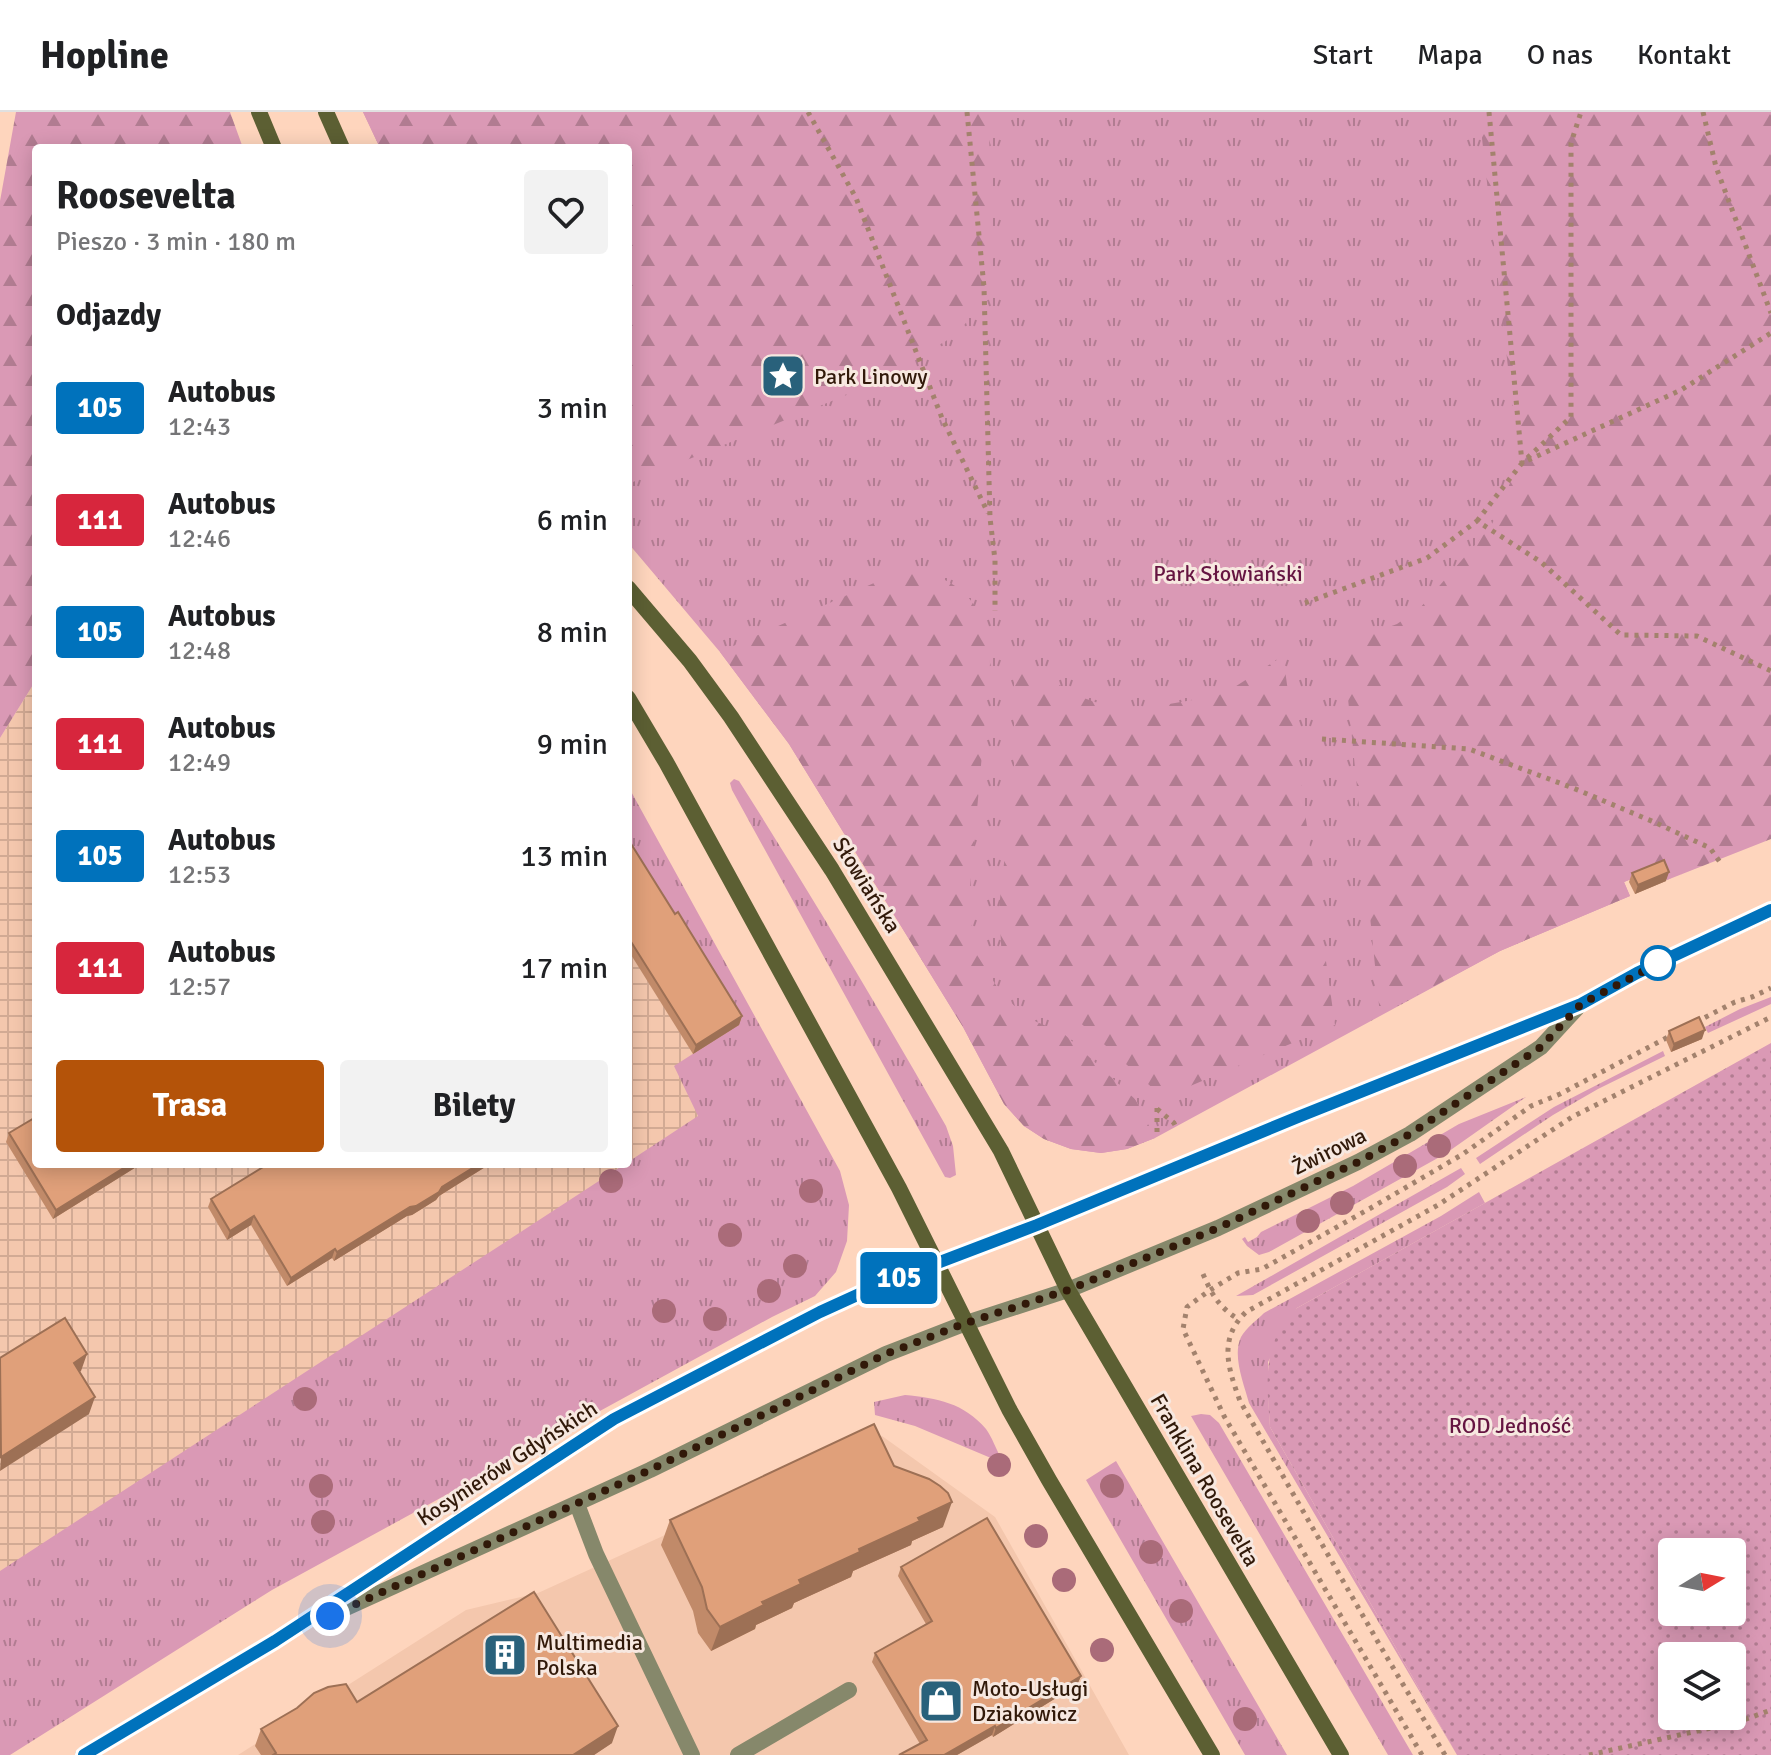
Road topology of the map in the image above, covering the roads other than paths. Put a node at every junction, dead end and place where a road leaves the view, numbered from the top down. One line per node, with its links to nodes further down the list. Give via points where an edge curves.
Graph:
1 (259, 112): 3 (main road)
2 (326, 112): 4 (main road)
3 (272, 144)
4 (340, 144)
5 (632, 593): 9 (main road, Słowiańska, via 723,706 832,870 1001,1151)
6 (632, 705): 10 (main road)
7 (1771, 911): 8 (street, Żwirowa)
8 (1581, 1004): 9 (street, Żwirowa); 11 (street, Żwirowa, via 1541,1047 1410,1134 1218,1228)
9 (1037, 1225): 10 (street, Kosynierów Gdyńskich); 11 (main road, Franklina Roosevelta)
10 (937, 1264): 12 (main road); 14 (street, Kosynierów Gdyńskich, via 820,1312 614,1419)
11 (1068, 1290): 12 (street, Kosynierów Gdyńskich); 20 (main road, Franklina Roosevelta)
12 (966, 1323): 13 (street, Kosynierów Gdyńskich, via 886,1354); 19 (main road, via 1049,1480)
13 (577, 1504): 14 (street, Kosynierów Gdyńskich); 17 (street)
14 (275, 1641): 16 (street, Kosynierów Gdyńskich)
15 (849, 1690): 18 (street)
16 (83, 1755)
17 (692, 1755)
18 (738, 1755)
19 (1212, 1755)
20 (1341, 1755)

